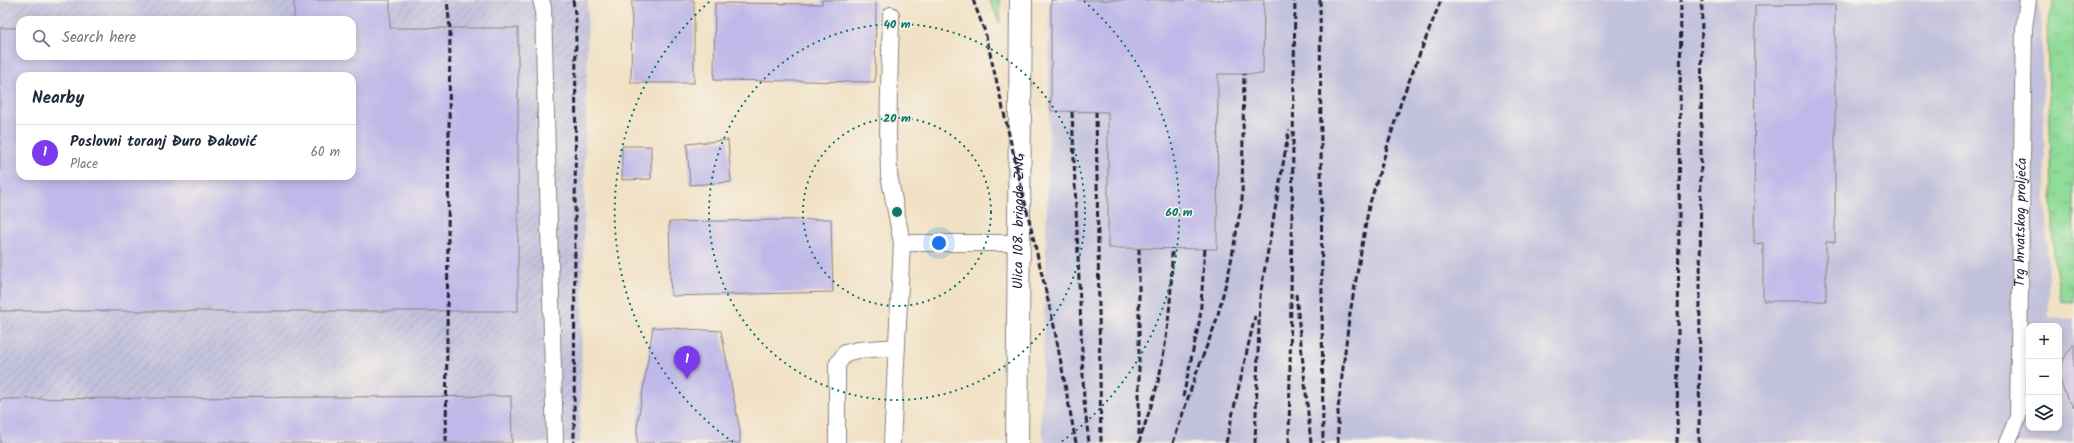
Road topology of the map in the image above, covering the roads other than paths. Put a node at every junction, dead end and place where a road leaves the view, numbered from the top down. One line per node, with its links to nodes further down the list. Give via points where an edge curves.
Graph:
1 (541, 0): 8 (lane)
2 (1021, 0): 6 (street, Ulica 108. brigade ZNG)
3 (2028, 0): 12 (lane, Trg hrvatskog proljeća, via 2024,27 2018,417)
4 (891, 15): 5 (lane, via 889,175)
5 (902, 243): 6 (lane); 7 (lane)
6 (1018, 243): 11 (street, Ulica 108. brigade ZNG)
7 (897, 347): 9 (lane, via 845,353 837,365); 10 (lane)
8 (555, 443)
9 (837, 443)
10 (892, 443)
11 (1017, 443)
12 (2007, 443)

